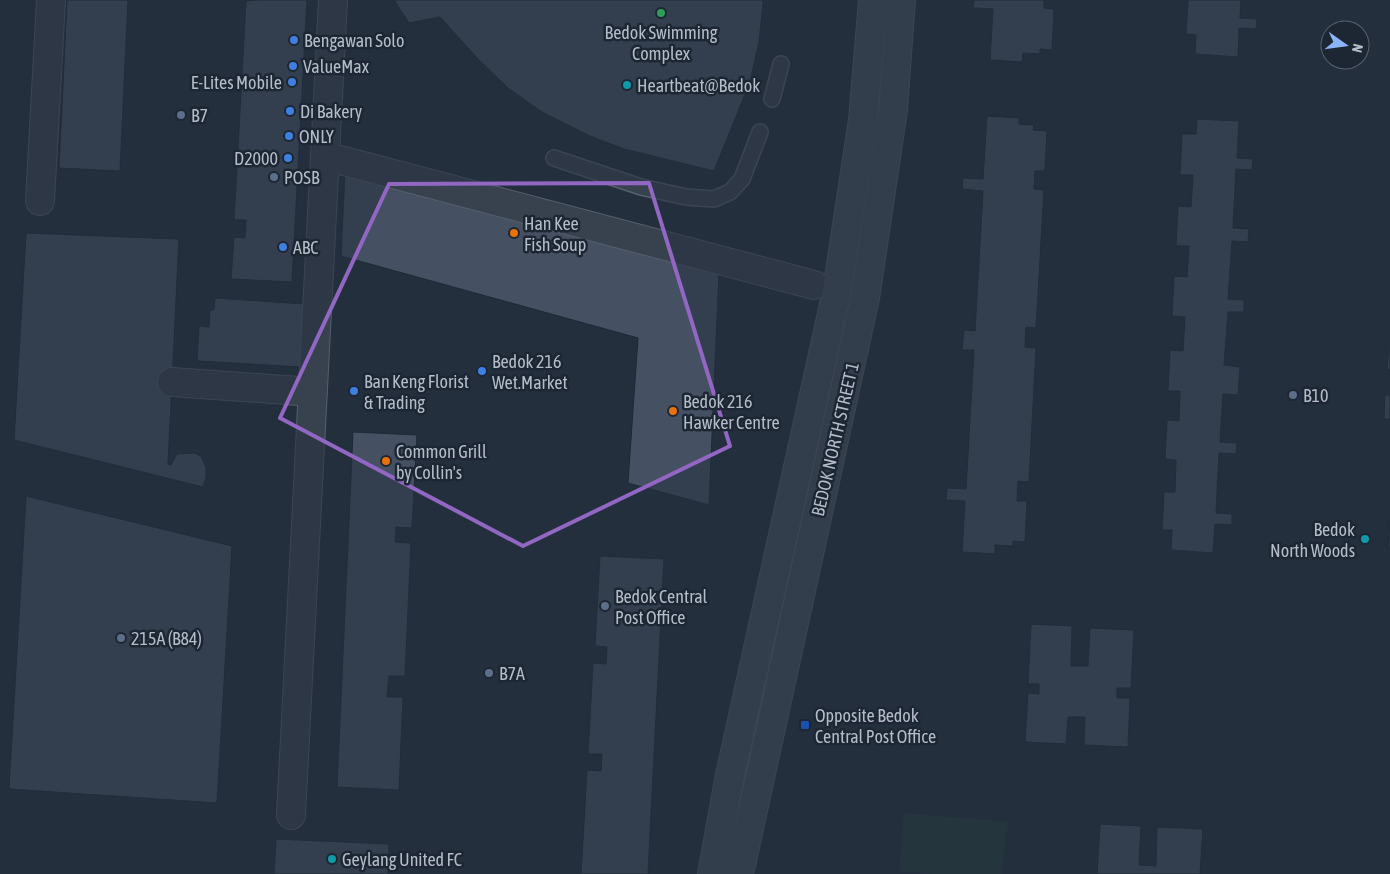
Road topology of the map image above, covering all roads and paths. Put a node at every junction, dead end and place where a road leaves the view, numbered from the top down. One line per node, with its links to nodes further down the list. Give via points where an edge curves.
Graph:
1 (51, 0): 10 (street)
2 (333, 0): 8 (street)
3 (873, 0): 15 (street, BEDOK NORTH STREET 1, via 862,120 836,291 730,775)
4 (901, 0): 16 (street, BEDOK NORTH STREET 1, via 892,110 866,298)
5 (782, 64): 6 (lane)
6 (772, 99)
7 (760, 132): 9 (lane, via 742,179 730,192 714,199 686,197 641,187)
8 (325, 156): 11 (street); 13 (street)
9 (554, 158)
10 (40, 201)
11 (814, 285)
12 (172, 382): 13 (street)
13 (313, 392): 14 (street)
14 (291, 815)
15 (712, 874)
16 (740, 874)

